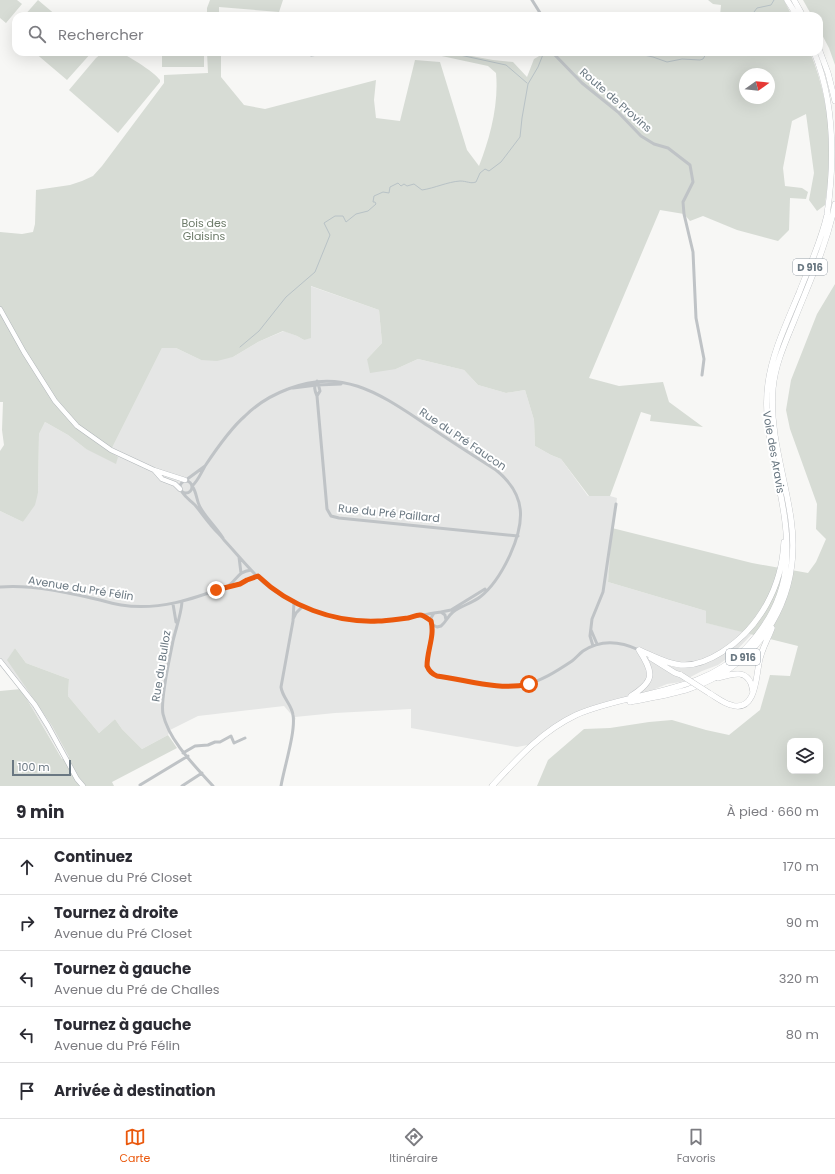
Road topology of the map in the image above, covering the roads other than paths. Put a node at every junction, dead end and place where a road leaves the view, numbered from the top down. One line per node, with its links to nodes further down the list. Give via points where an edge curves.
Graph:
1 (532, 0): 4 (street)
2 (787, 0): 5 (highway)
3 (794, 0): 6 (highway)
4 (540, 12)
5 (794, 12)
6 (800, 12)
7 (556, 56): 13 (street, Route de Provins, via 641,136 654,144 668,148 690,165 693,182 683,202 693,252 696,318 704,359)
8 (816, 56): 26 (highway, Voie des Aravis / D 916, via 831,110 834,175 824,227 779,344 772,365 766,401)
9 (822, 56): 10 (highway)
10 (835, 101)
11 (835, 204): 41 (highway, Voie des Aravis / D 916, via 821,253 780,355 773,386 774,430 793,540 790,579)
12 (0, 309): 21 (street, via 54,401 77,426 102,444)
13 (702, 375)
14 (316, 381): 15 (street); 16 (street, Rue du Pré Faucon); 17 (street); 18 (street, Rue du Pré Faucon)
15 (320, 384): 16 (street, Rue du Pré Faucon); 17 (street, Rue du Pré Faucon); 19 (street, Rue du Pré Paillard)
16 (345, 384): 27 (street, Rue du Pré Faucon, via 366,389 386,398 501,474 513,489 520,507 521,522)
17 (314, 385): 18 (street, Rue du Pré Faucon); 19 (street, Rue du Pré Paillard)
18 (289, 388): 20 (street, Rue du Pré Faucon, via 263,401 245,415)
19 (317, 396): 27 (street, Rue du Pré Paillard, via 327,509 331,516)
20 (206, 465): 22 (street, Rue du Pré Faucon); 23 (street, Rue du Pré Faucon)
21 (154, 470): 22 (street); 24 (street, via 162,479 176,484)
22 (186, 480): 23 (street); 24 (street, via 180,484)
23 (192, 486): 24 (street, via 188,493); 28 (street, via 201,509)
24 (181, 491): 28 (street)
25 (616, 504): 50 (street, via 603,592)
26 (785, 517): 56 (highway, via 784,552 779,575 758,619 737,641 714,657 695,664); 60 (highway, Voie des Aravis / D 916, via 788,546 784,581 772,613 745,650 699,680)
27 (518, 536): 36 (street, Rue du Pré Faucon, via 502,571)
28 (223, 538): 29 (street)
29 (239, 557): 30 (street); 31 (street)
30 (251, 570): 31 (street, Avenue du Pré Félin); 32 (street); 33 (street)
31 (241, 573): 34 (street, Avenue du Pré Félin)
32 (258, 576): 33 (street, Avenue du Pré Félin); 38 (street)
33 (247, 580): 34 (street, Avenue du Pré Félin)
34 (228, 586): 37 (street, Avenue du Pré Félin)
35 (0, 588): 39 (street, Avenue du Pré Félin, via 10,586 40,589 120,605 145,607)
36 (488, 588): 42 (street, Rue du Pré Faucon, via 451,610); 45 (street, Rue du Pré Faucon, via 480,597 452,613)
37 (182, 602): 39 (street, Avenue du Pré Félin); 48 (street, Rue du Bulloz)
38 (294, 602): 40 (street); 46 (street)
39 (173, 604): 48 (street, Rue du Bulloz)
40 (303, 606): 44 (street, via 335,617 360,620 382,621); 46 (street)
41 (779, 611): 58 (highway, Voie des Aravis / D 916, via 768,630 739,661); 59 (highway, via 761,654)
42 (440, 612): 43 (street); 45 (street, via 445,615)
43 (434, 613): 44 (street); 47 (street)
44 (421, 615): 47 (street)
45 (446, 620): 49 (street, via 444,625)
46 (293, 621): 70 (street, via 280,687 293,715 294,727)
47 (431, 622): 49 (street); 51 (street)
48 (176, 625): 63 (street, Rue du Bulloz, via 163,714 173,739)
49 (439, 627): 51 (street)
50 (591, 628): 52 (street); 53 (street)
51 (432, 637): 53 (street, via 427,666 432,674 502,687 522,685 541,679)
52 (597, 644): 53 (street); 54 (street, via 617,642)
53 (593, 646)
54 (639, 650): 56 (highway); 57 (highway); 60 (highway, via 648,664 649,678 642,689)
55 (0, 661): 67 (street, via 45,721)
56 (675, 664): 57 (highway)
57 (681, 675): 59 (highway, bridge, via 728,704 742,705 748,702)
58 (698, 685): 59 (highway, via 738,673 749,680); 61 (highway, Voie des Aravis / D 916, via 678,692)
59 (753, 694)
60 (627, 699): 61 (highway, Voie des Aravis / D 916)
61 (602, 707): 71 (highway, Voie des Aravis / D 916, via 570,718 548,732 522,754)
62 (245, 738): 63 (street, via 234,743 231,736 220,742 195,746)
63 (183, 752): 64 (street, Rue du Bulloz)
64 (188, 756): 65 (street, Rue du Bulloz); 66 (street)
65 (202, 773): 68 (street); 69 (street, Rue du Bulloz)
66 (140, 785)
67 (83, 786)
68 (182, 786)
69 (213, 786)
70 (281, 786)
71 (492, 786)

